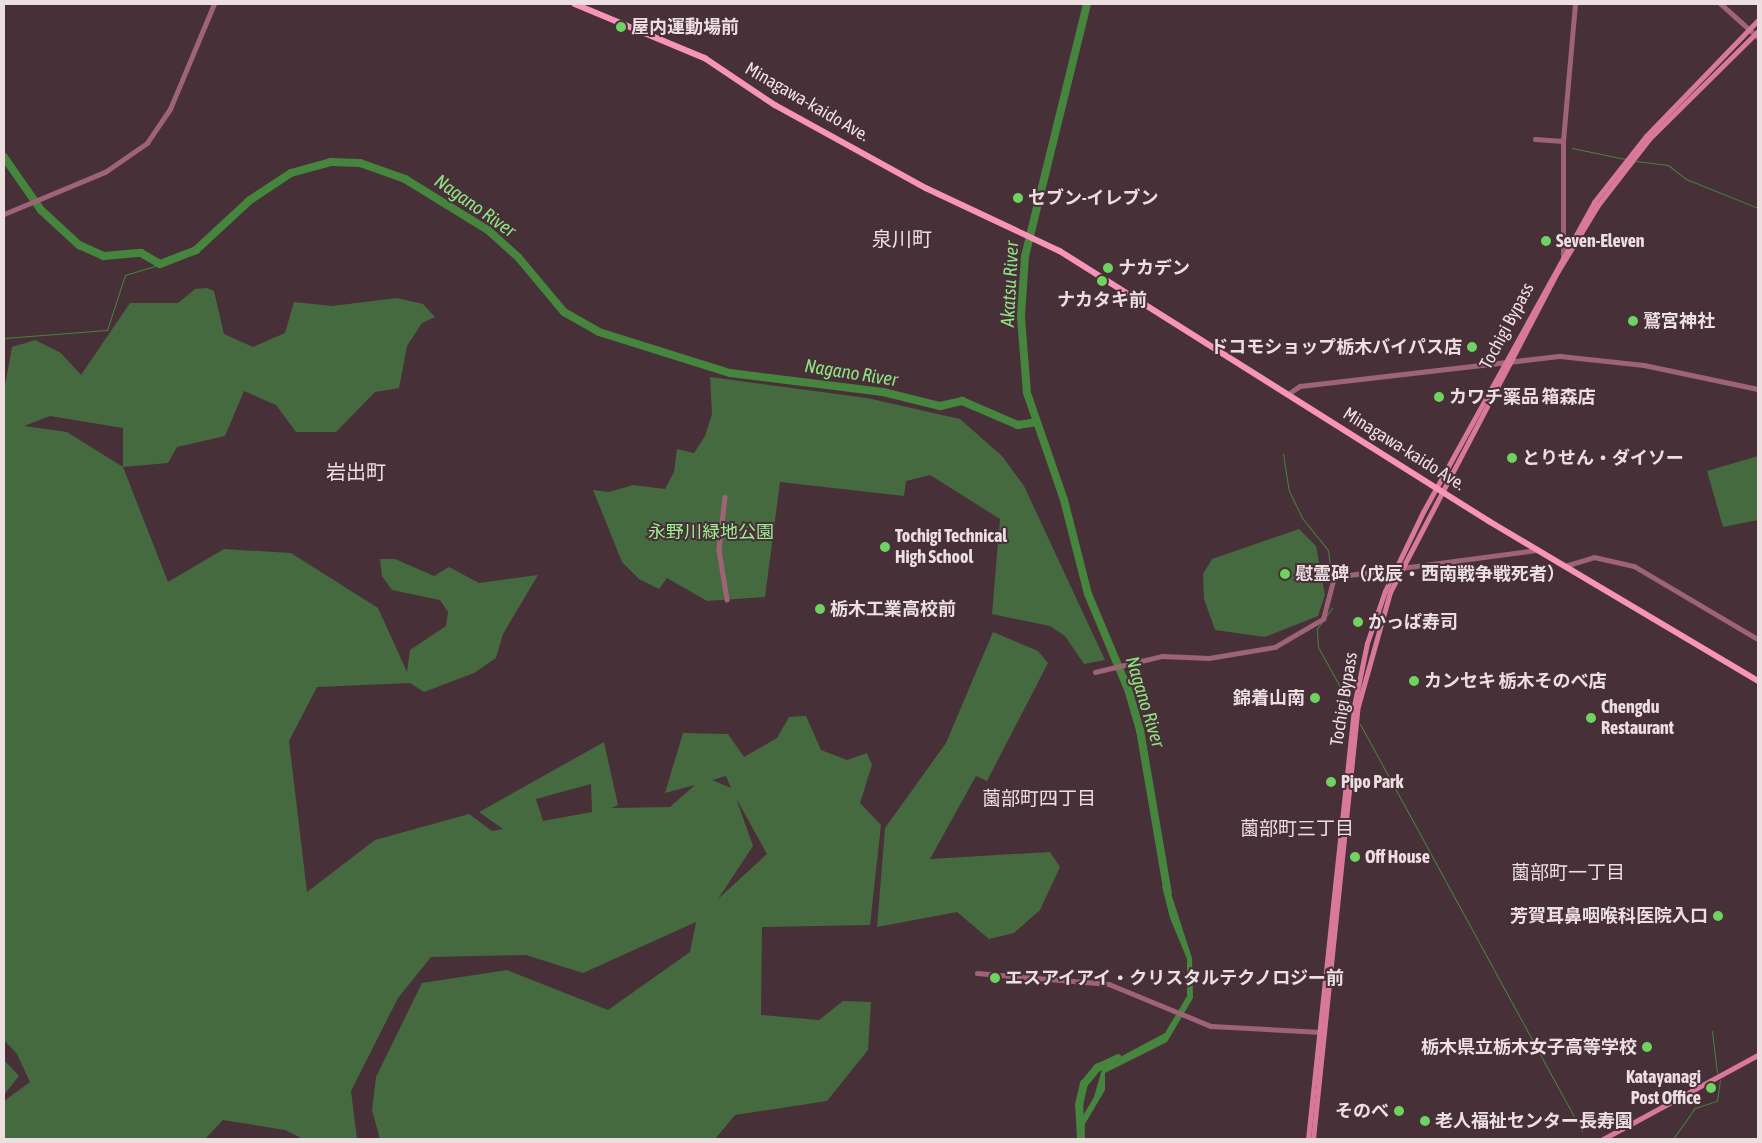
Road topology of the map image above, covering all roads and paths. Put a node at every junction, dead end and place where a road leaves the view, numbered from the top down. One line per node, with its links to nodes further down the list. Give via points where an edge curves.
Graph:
1 (214, 4): 10 (street, via 158,132 120,165)
2 (575, 4): 15 (main road, Minagawa-kaido Ave., via 705,58 775,105 926,188 1037,238)
3 (1575, 4): 9 (street)
4 (1721, 4): 6 (street)
5 (1758, 20): 6 (main road, Tochigi Bypass)
6 (1750, 28): 7 (street); 11 (main road, Tochigi Bypass, via 1625,160)
7 (1757, 34): 12 (main road, Tochigi Bypass, via 1650,138 1598,204)
8 (1535, 139): 9 (street)
9 (1563, 141): 11 (street)
10 (4, 214)
11 (1563, 252): 12 (street); 13 (main road, Tochigi Bypass)
12 (1563, 262): 13 (main road, Tochigi Bypass)
13 (1505, 365): 14 (street, via 1579,358 1644,365); 15 (street, via 1300,386); 16 (main road, Tochigi Bypass)
14 (1758, 389)
15 (1288, 394): 16 (main road, Minagawa-kaido Ave.)
16 (1439, 489): 18 (main road, Minagawa-kaido Ave.); 20 (main road, Tochigi Bypass)
17 (725, 497): 21 (street, via 719,550)
18 (1537, 550): 19 (main road, Minagawa-kaido Ave.); 20 (street)
19 (1565, 566): 22 (street, via 1594,557 1634,566); 24 (main road, Minagawa-kaido Ave.)
20 (1398, 568): 23 (street, via 1332,578 1323,619 1275,648 1209,658 1168,656); 26 (main road, Tochigi Bypass, via 1372,644 1358,706)
21 (727, 599)
22 (1758, 639)
23 (1095, 672)
24 (1758, 681)
25 (977, 973): 26 (street, via 1109,984 1193,1021 1237,1029)
26 (1321, 1032): 28 (main road, Tochigi Bypass); 29 (main road, Tochigi Bypass)
27 (1758, 1056): 30 (main road)
28 (1308, 1139)
29 (1313, 1139)
30 (1603, 1139)

